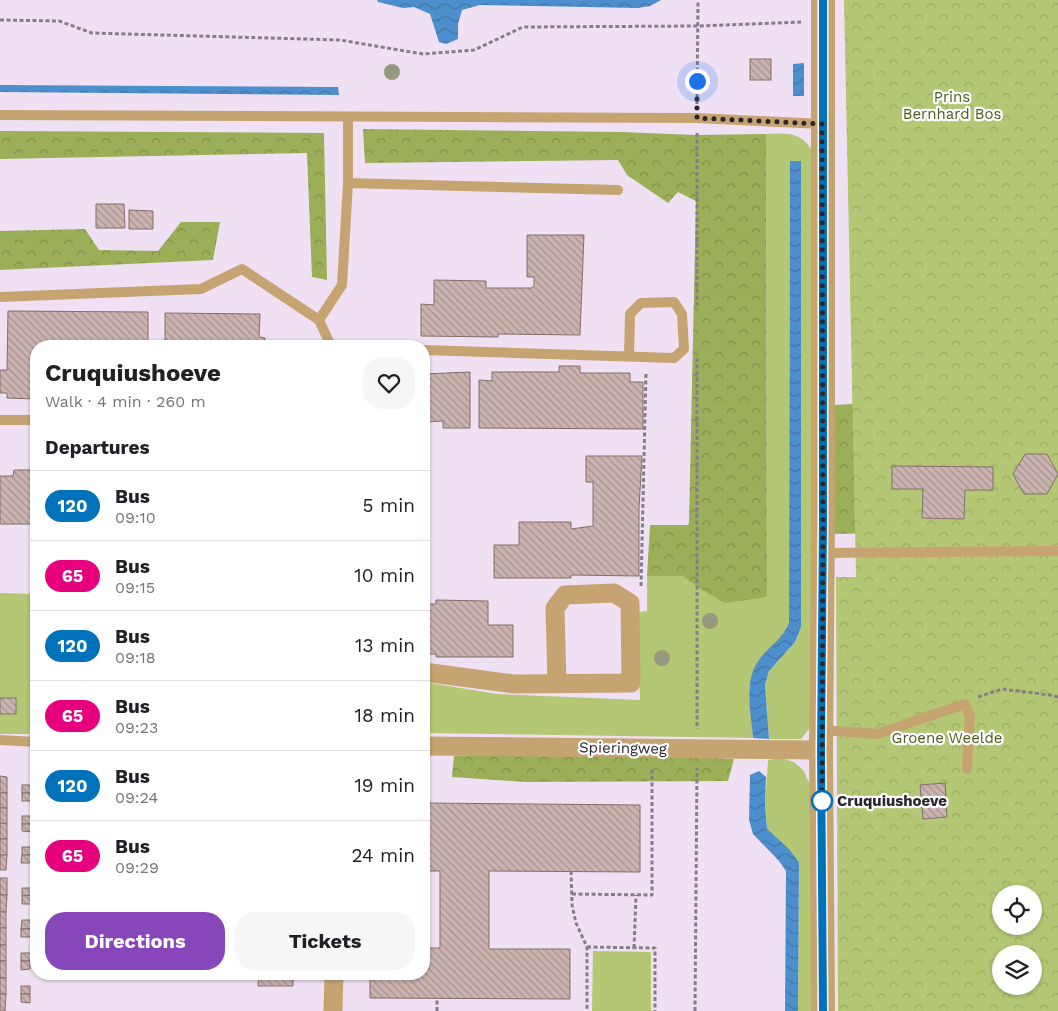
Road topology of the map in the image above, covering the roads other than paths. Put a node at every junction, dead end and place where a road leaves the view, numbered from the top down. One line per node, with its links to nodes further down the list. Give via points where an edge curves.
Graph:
1 (823, 10): 4 (street)
2 (0, 115): 3 (lane)
3 (348, 117): 4 (lane, via 697,118); 5 (lane)
4 (822, 124): 15 (street)
5 (348, 183): 6 (lane); 8 (lane, via 342,285)
6 (618, 190)
7 (0, 297): 8 (lane, via 201,289 242,268)
8 (319, 320): 9 (lane)
9 (328, 340)
10 (430, 350): 11 (lane)
11 (629, 357): 11 (lane, via 674,358 684,349 682,314 674,302 641,303 630,314)
12 (0, 420): 13 (lane)
13 (30, 420)
14 (1058, 551): 15 (lane)
15 (822, 553): 19 (street)
16 (430, 673): 17 (street, via 514,684)
17 (557, 683): 17 (street, via 631,683 630,603 614,593 565,595 555,608)
18 (0, 740): 20 (lane)
19 (822, 740): 21 (street, Spieringweg, via 697,750); 22 (lane, via 877,734 965,704 970,716); 25 (street)
20 (30, 742)
21 (430, 746)
22 (967, 769)
23 (334, 980): 24 (street)
24 (333, 1011)
25 (823, 1011)

